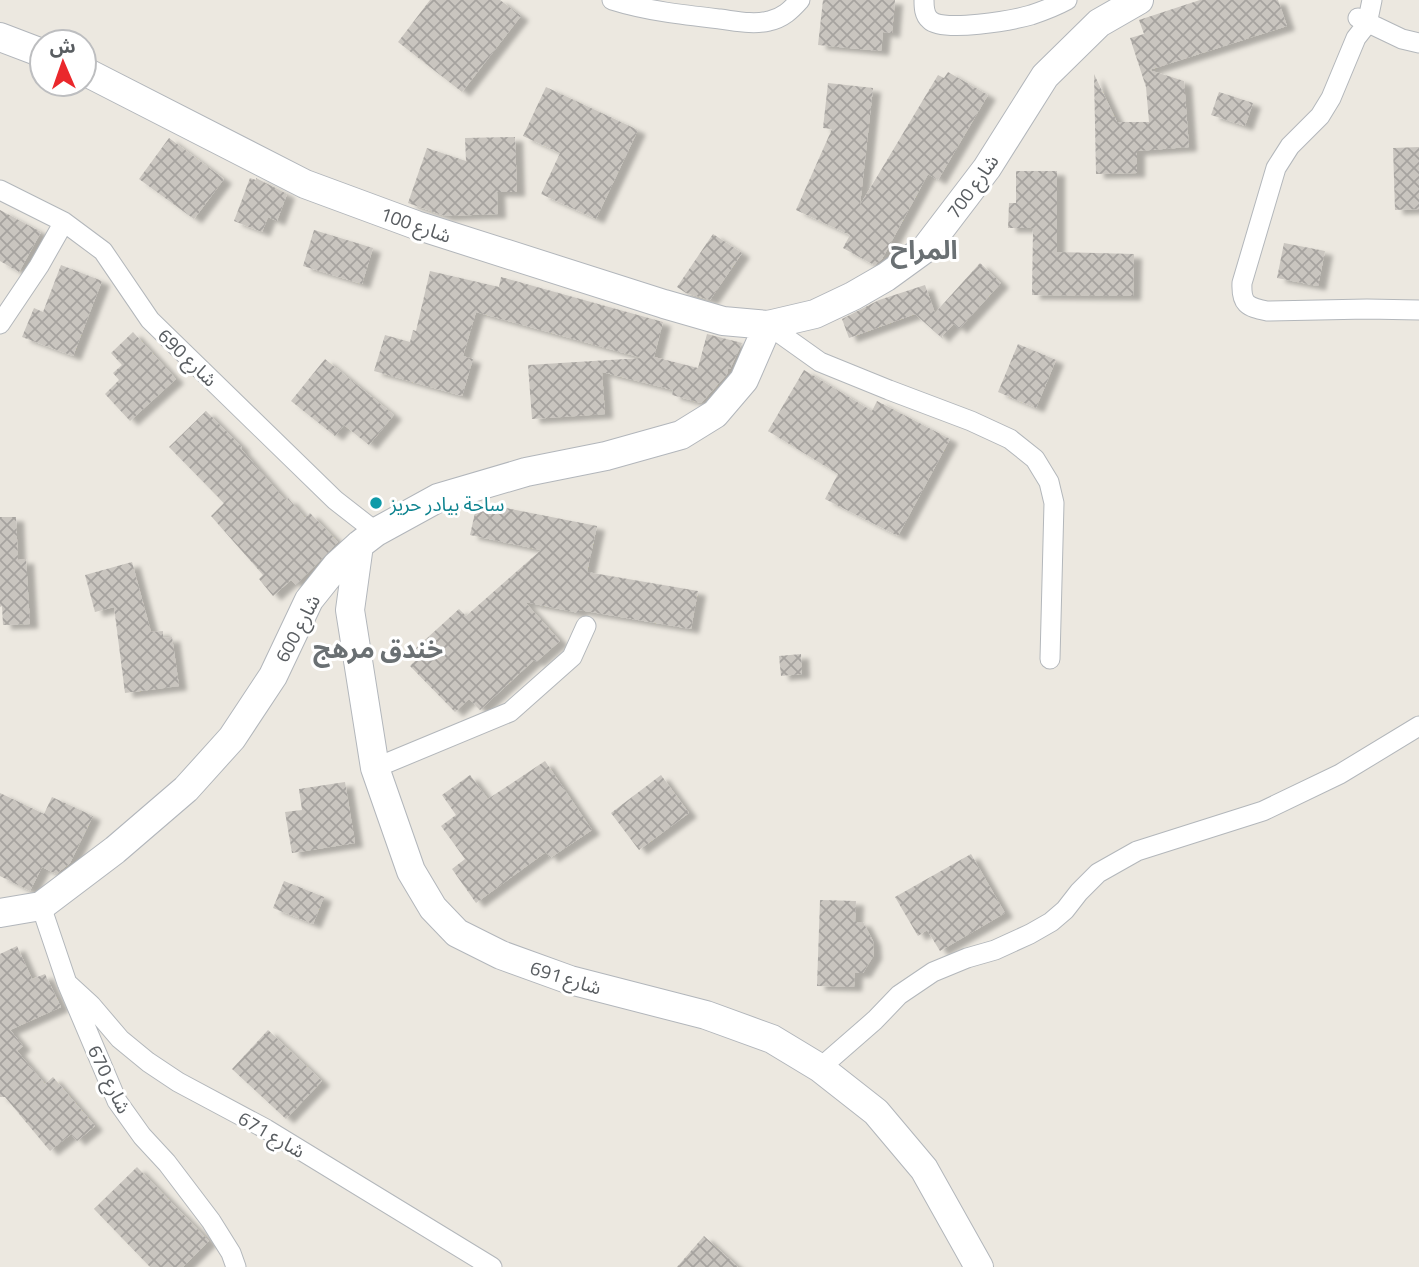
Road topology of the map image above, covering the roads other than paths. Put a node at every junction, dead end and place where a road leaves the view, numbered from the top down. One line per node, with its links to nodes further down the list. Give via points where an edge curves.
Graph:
1 (612, 0): 2 (street, via 748,22 782,17)
2 (800, 0)
3 (923, 0): 4 (street, via 930,20 948,26 1031,15)
4 (1067, 0)
5 (1139, 0): 16 (main road, شارع 700, via 1099,23 1045,76 987,168 926,248 853,296 815,314)
6 (1372, 0): 7 (street)
7 (1359, 20): 9 (street); 14 (street, via 1348,59 1326,107 1276,168 1241,293 1253,309 1267,312)
8 (0, 37): 10 (main road)
9 (1419, 43)
10 (28, 48)
11 (98, 78): 16 (main road, شارع 100, via 305,184 416,225 723,321)
12 (0, 190): 13 (street, شارع 690)
13 (64, 222): 15 (street); 17 (street, شارع 690, via 103,251 150,320 335,500)
14 (1419, 310)
15 (0, 324)
16 (768, 325): 17 (main road, شارع 600, via 744,380 715,414 681,435 438,498); 19 (street, via 820,362 971,421 1010,439 1035,459 1049,482 1054,503)
17 (367, 539): 21 (main road, شارع 691, via 350,610); 22 (main road, شارع 600, via 337,565 309,600 273,676 232,738 186,789)
18 (586, 626): 21 (street, via 572,657 510,712)
19 (1050, 659)
20 (1419, 726): 25 (street, via 1340,774 1273,806 1137,851 1098,873 1051,922 995,950 933,972 899,995)
21 (375, 768): 25 (main road, شارع 691, via 411,872 433,908 457,933 570,980 706,1015 772,1039)
22 (41, 906): 23 (main road, شارع 600); 24 (street, شارع 670)
23 (0, 913)
24 (67, 983): 26 (street, شارع 670, via 117,1101 211,1221); 27 (street, شارع 671, via 148,1062)
25 (820, 1068): 28 (main road, شارع 691, via 876,1112 924,1169)
26 (236, 1267)
27 (492, 1267)
28 (979, 1267)

